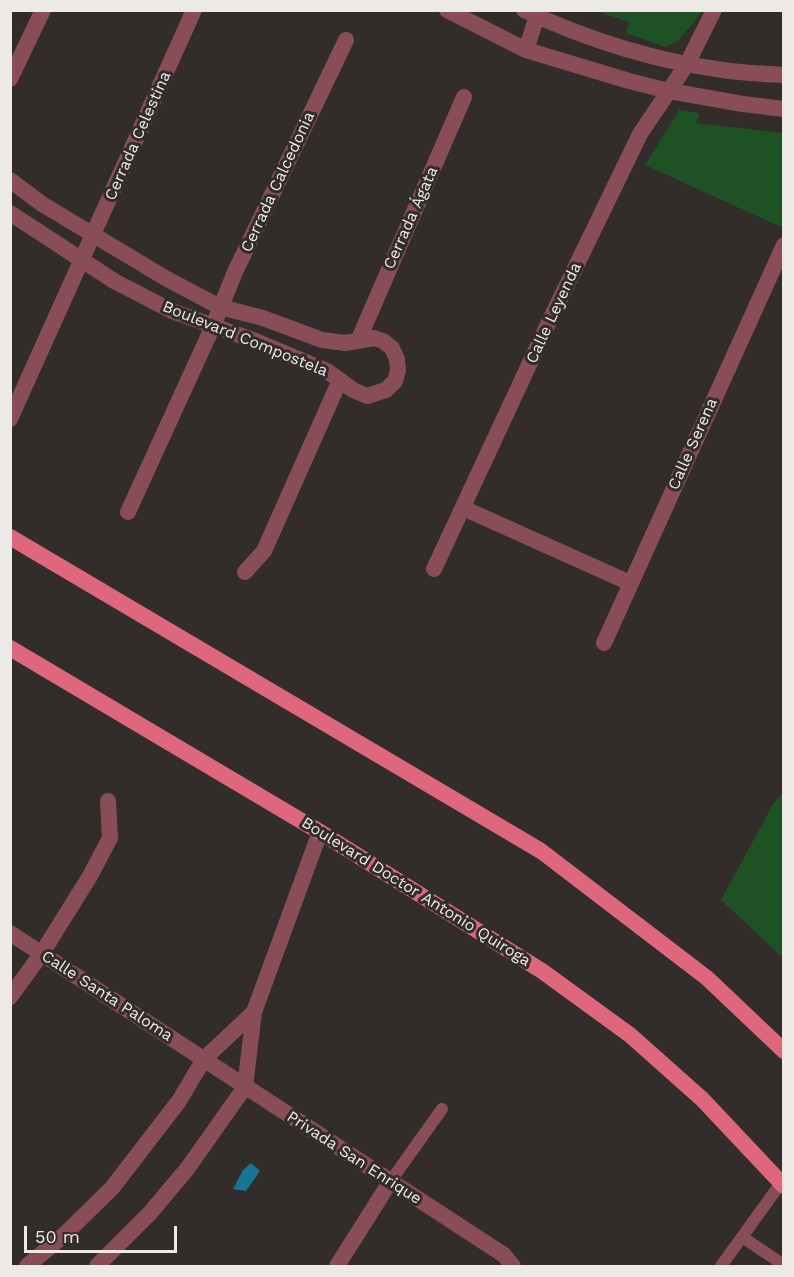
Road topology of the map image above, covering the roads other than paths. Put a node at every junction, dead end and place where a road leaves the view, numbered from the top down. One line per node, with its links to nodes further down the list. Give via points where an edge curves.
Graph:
1 (43, 10): 10 (street)
2 (194, 10): 16 (street, Cerrada Celestina)
3 (447, 10): 7 (street)
4 (714, 10): 8 (street, Calle Leyenda)
5 (533, 13): 7 (street); 8 (street, via 587,36)
6 (346, 40): 19 (street, Cerrada Calcedonia)
7 (526, 50): 11 (street)
8 (687, 64): 9 (street); 11 (street, Calle Leyenda)
9 (783, 75)
10 (10, 79)
11 (669, 91): 13 (street); 24 (street, Calle Leyenda, via 640,134)
12 (464, 97): 21 (street, Cerrada Ágata)
13 (783, 109)
14 (10, 180): 16 (street, Boulevard Compostela)
15 (10, 213): 18 (street, Boulevard Compostela)
16 (93, 234): 18 (street, Cerrada Celestina); 19 (street, Boulevard Compostela)
17 (783, 245): 29 (street, Calle Serena)
18 (83, 261): 20 (street, Boulevard Compostela, via 172,311); 23 (street, Cerrada Celestina)
19 (220, 307): 20 (street, Cerrada Calcedonia); 21 (street, Boulevard Compostela, via 322,340)
20 (213, 326): 22 (street, Boulevard Compostela, via 327,371); 25 (street, Cerrada Calcedonia)
21 (358, 341): 22 (street, Boulevard Compostela, via 374,338 392,348 397,359 395,381 386,390 367,396)
22 (339, 380): 28 (street, via 264,551)
23 (10, 419)
24 (463, 508): 27 (street, Calle Leyenda); 29 (street)
25 (128, 512)
26 (10, 537): 38 (main road, via 541,851 707,978)
27 (434, 569)
28 (245, 572)
29 (630, 583): 30 (street, Calle Serena)
30 (604, 643)
31 (10, 648): 33 (main road, Boulevard Doctor Antonio Quiroga)
32 (108, 801): 35 (street, via 110,838)
33 (320, 832): 37 (street); 43 (main road, Boulevard Doctor Antonio Quiroga, via 542,971 630,1035 702,1099)
34 (10, 933): 35 (street, Calle Santa Paloma)
35 (42, 953): 36 (street); 39 (street, Calle Santa Paloma)
36 (10, 997)
37 (254, 1012): 39 (street); 40 (street)
38 (783, 1051)
39 (204, 1059): 40 (street, Privada San Enrique); 47 (street, via 179,1101 112,1188)
40 (245, 1087): 42 (street, Privada San Enrique); 48 (street, via 187,1169)
41 (442, 1109): 42 (lane)
42 (390, 1182): 45 (street, Privada San Enrique); 49 (street)
43 (782, 1184): 44 (lane)
44 (742, 1237): 46 (lane); 50 (lane)
45 (509, 1261)
46 (780, 1265)
47 (27, 1266)
48 (97, 1266)
49 (337, 1266)
50 (721, 1266)

